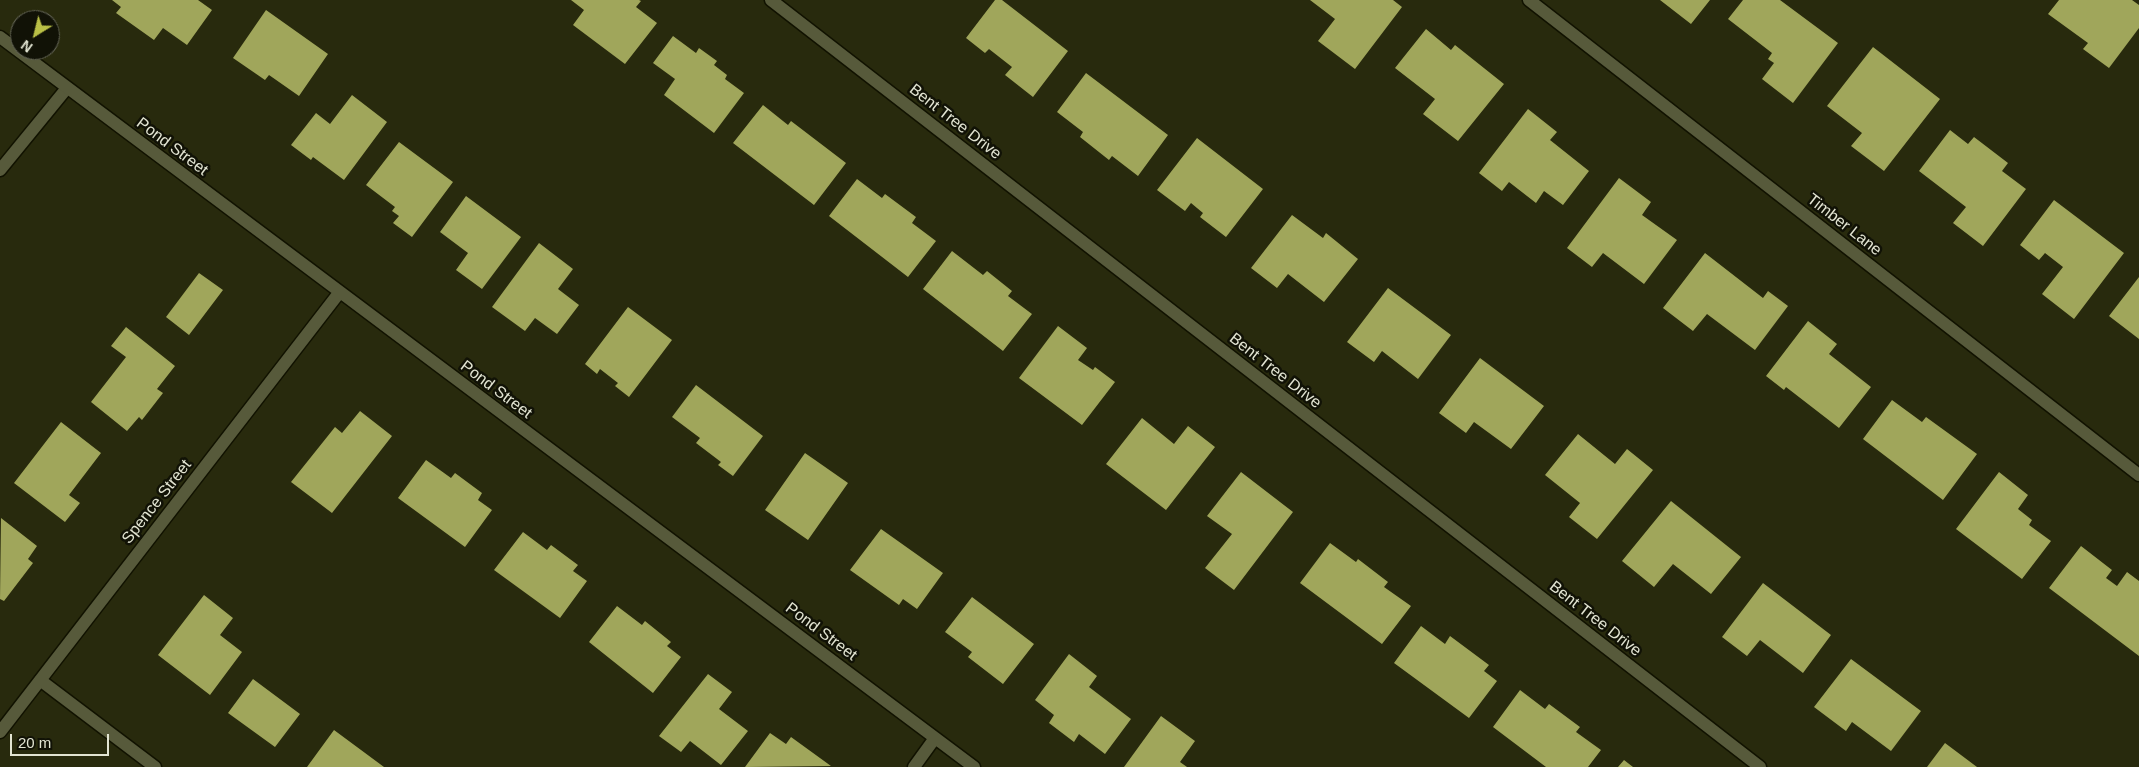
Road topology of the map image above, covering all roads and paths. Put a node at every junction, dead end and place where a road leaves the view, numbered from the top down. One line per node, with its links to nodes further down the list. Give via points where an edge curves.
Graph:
1 (771, 0): 14 (street, Bent Tree Drive)
2 (1529, 0): 7 (street, Timber Lane)
3 (0, 37): 4 (street, Pond Street)
4 (67, 88): 5 (street); 6 (street, Pond Street)
5 (0, 170)
6 (339, 293): 8 (street, Spence Street); 10 (street, Pond Street)
7 (2139, 475)
8 (40, 680): 9 (street, Spence Street); 11 (street)
9 (0, 732)
10 (936, 738): 12 (street); 13 (street, Pond Street)
11 (155, 767)
12 (914, 767)
13 (974, 767)
14 (1760, 767)

